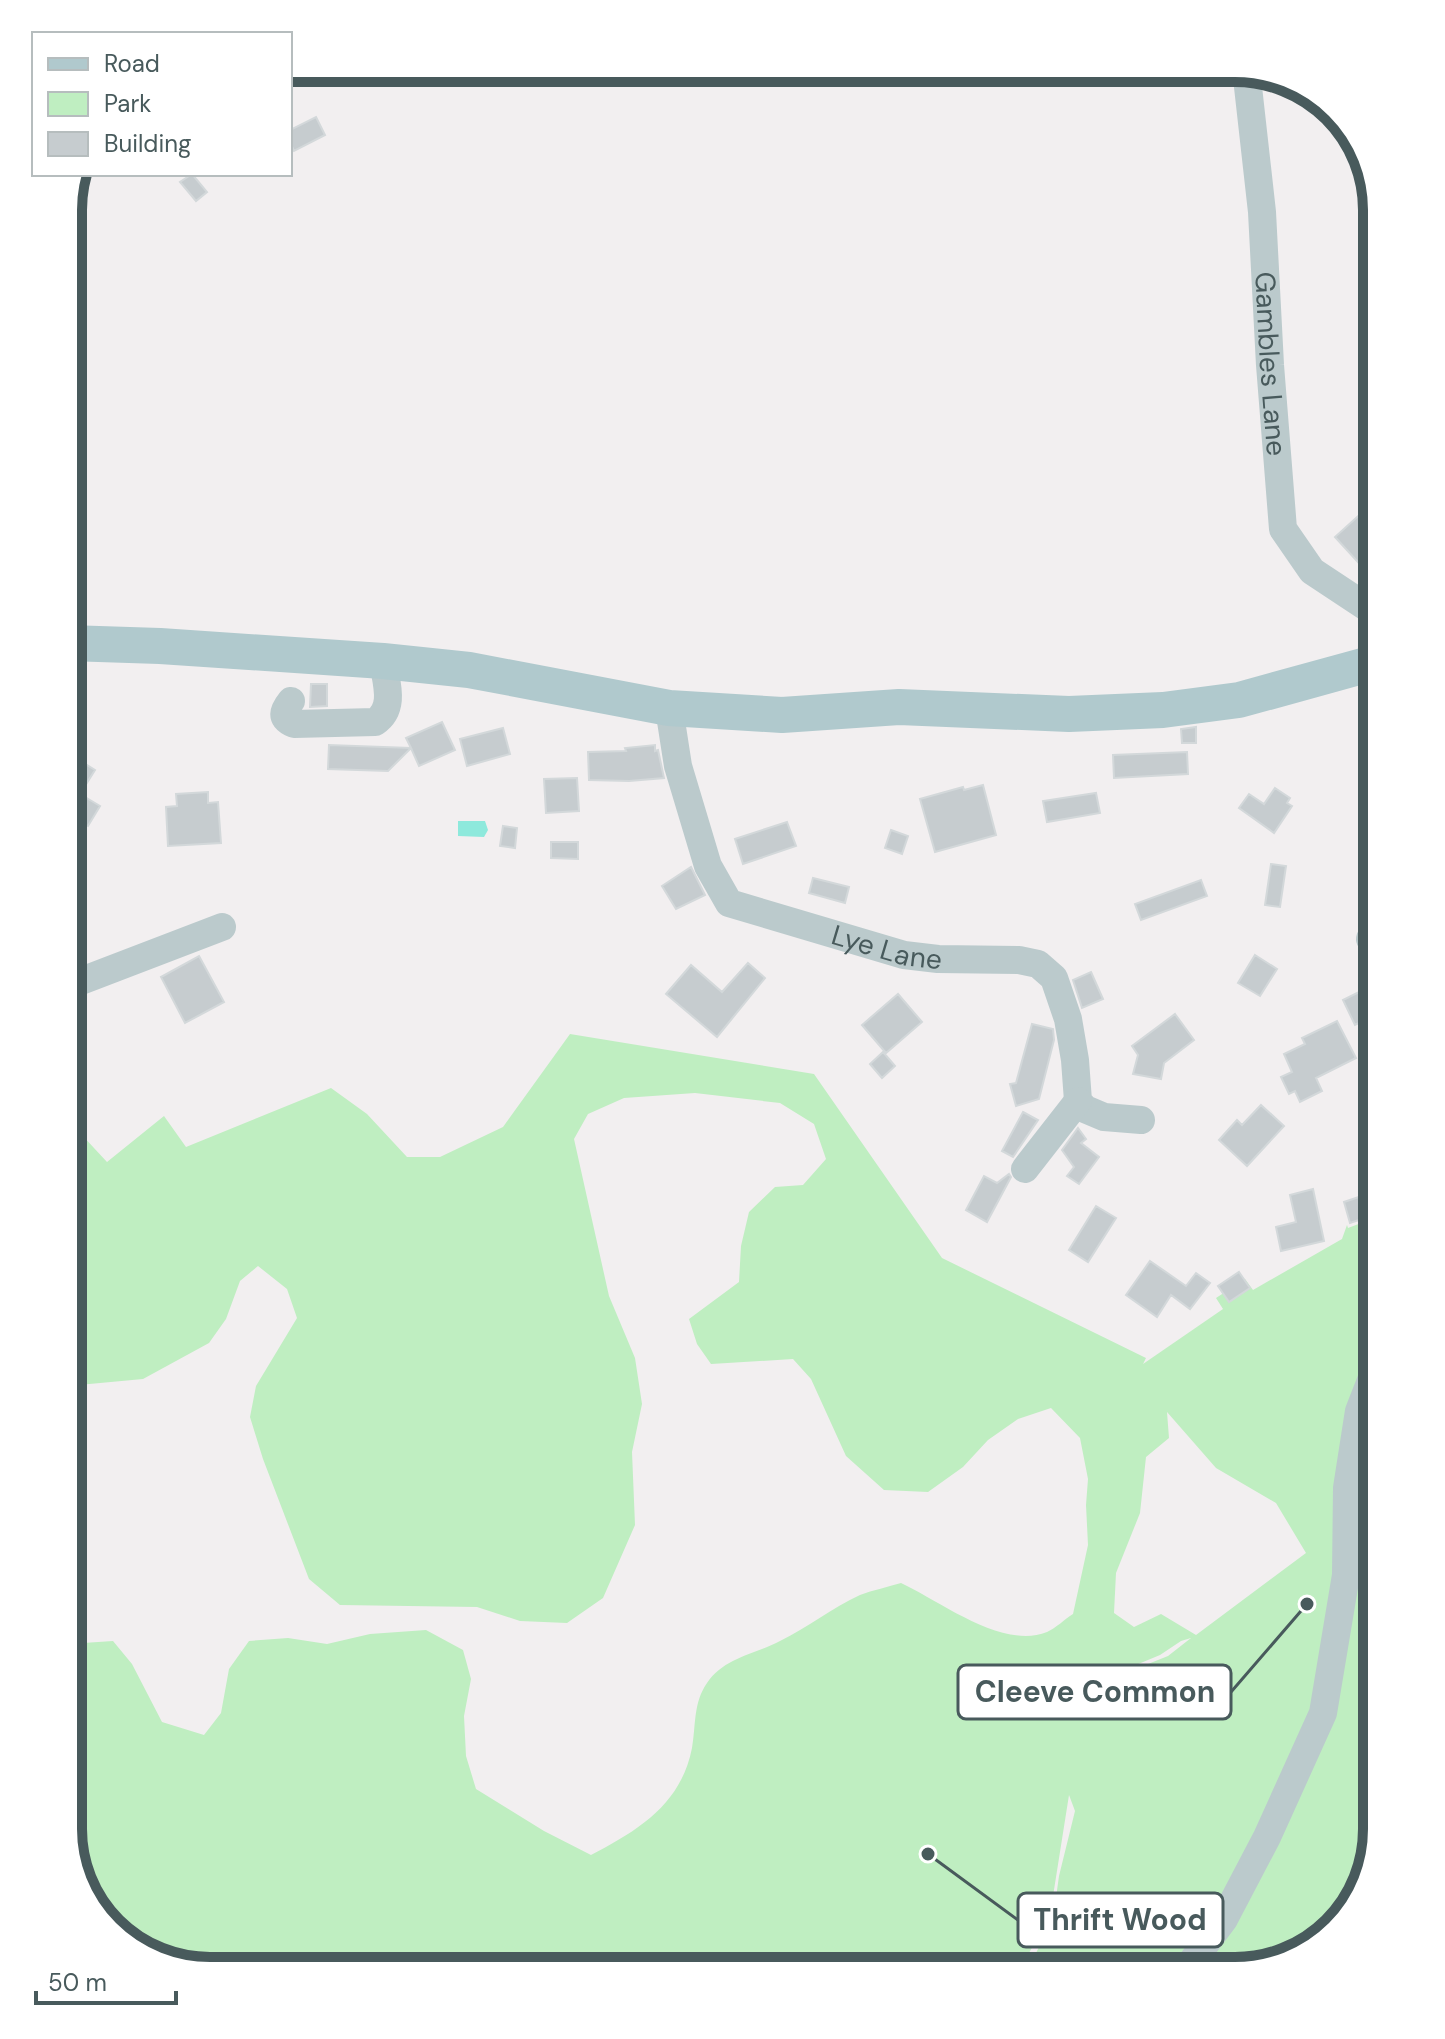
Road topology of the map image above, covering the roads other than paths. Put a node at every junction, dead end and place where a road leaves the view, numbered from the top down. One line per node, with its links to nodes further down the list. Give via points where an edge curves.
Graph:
1 (1248, 83): 2 (street, Gambles Lane, via 1262,212 1283,529 1312,571)
2 (1363, 605)
3 (82, 643): 4 (main road)
4 (383, 661): 6 (street, via 388,704 375,722 294,724 283,715); 7 (main road, via 469,670)
5 (1363, 666): 7 (main road, via 1239,700 1163,710 1094,714 899,707 782,715)
6 (291, 701)
7 (669, 708): 10 (street, Lye Lane, via 678,766 708,866 729,903 904,955 1038,964 1054,978 1068,1019)
8 (222, 927): 9 (street)
9 (82, 981)
10 (1078, 1101): 11 (street, via 1104,1117); 12 (street)
11 (1141, 1120)
12 (1025, 1169)
13 (1363, 1401): 14 (street, via 1347,1488 1346,1575 1323,1713 1267,1837 1224,1919)
14 (1196, 1957)

